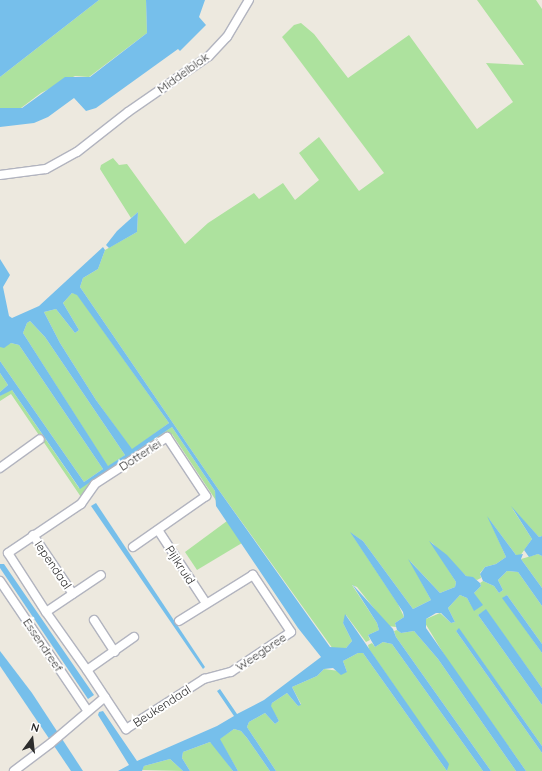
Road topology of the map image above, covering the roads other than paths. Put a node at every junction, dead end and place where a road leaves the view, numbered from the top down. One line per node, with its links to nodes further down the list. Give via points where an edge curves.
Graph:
1 (249, 0): 2 (street, Middelblok, via 226,37 209,56 64,161 46,169)
2 (0, 175)
3 (40, 439): 4 (street)
4 (0, 468)
5 (81, 504): 6 (street, Dotterlei, via 94,484 166,437 206,496); 7 (street, Iependaal)
6 (158, 530): 8 (street); 13 (street, Pijlkruid)
7 (33, 535): 9 (street, Iependaal); 12 (street, Iependaal)
8 (133, 547)
9 (4, 553): 14 (street, Iependaal)
10 (100, 575): 12 (street)
11 (0, 581): 22 (street, Essendreef)
12 (73, 594): 14 (street)
13 (204, 601): 16 (street, Weegbree); 20 (street, Weegbree, via 207,604 254,574 291,632 231,672)
14 (46, 612): 19 (street, Iependaal)
15 (94, 620): 18 (street)
16 (179, 621)
17 (134, 637): 18 (street)
18 (115, 652): 19 (street)
19 (87, 670): 21 (street, Beukendaal)
20 (204, 678): 21 (street, Beukendaal, via 126,729)
21 (105, 697): 22 (street)
22 (87, 710): 23 (street, via 51,743)
23 (14, 771)

